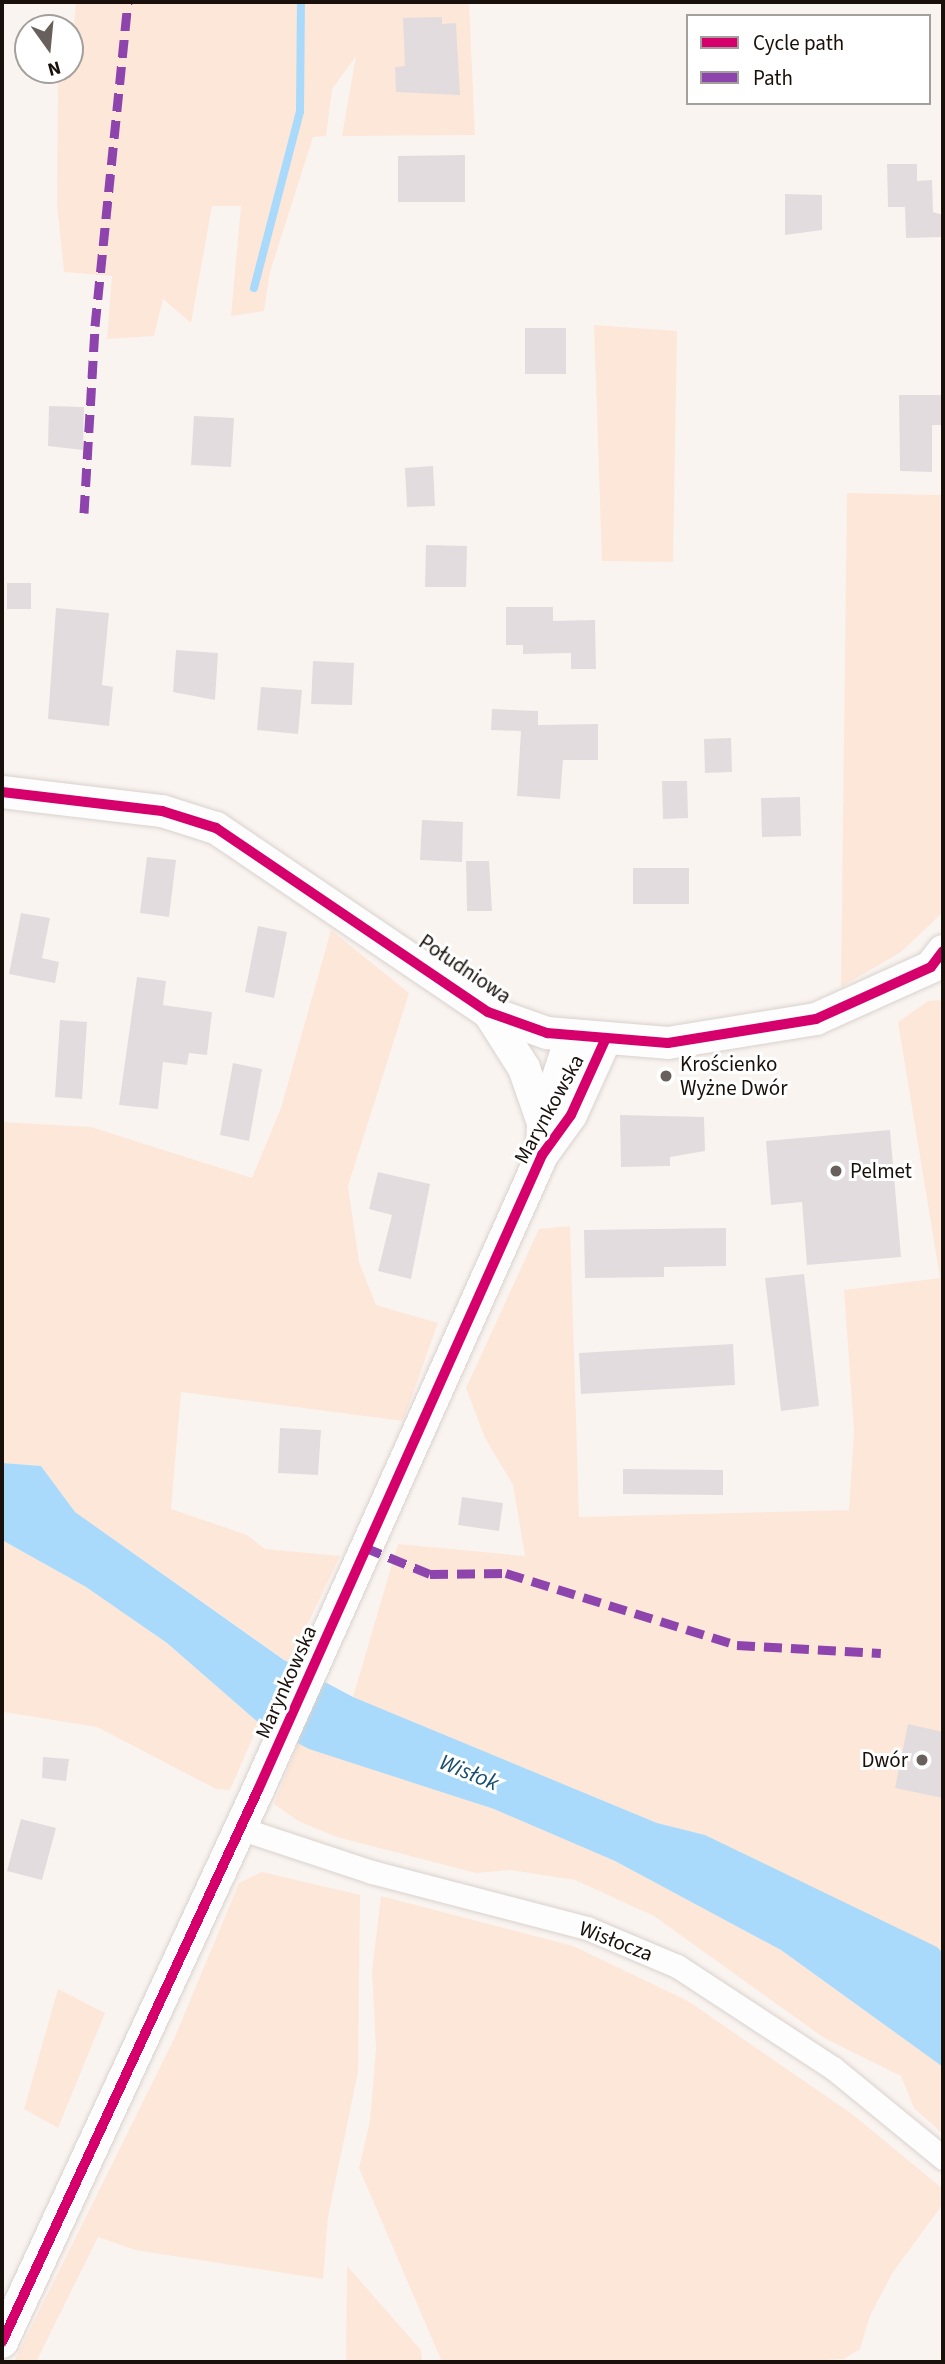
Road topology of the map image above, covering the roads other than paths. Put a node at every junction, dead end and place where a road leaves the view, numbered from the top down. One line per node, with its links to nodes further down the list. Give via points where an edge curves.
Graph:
1 (2, 792): 3 (street, Południowa, via 162,811 216,828)
2 (939, 965): 4 (street, Południowa, via 816,1019 681,1041)
3 (488, 1012): 4 (street, Południowa, via 514,1024); 5 (street, Marynkowska, via 515,1049)
4 (595, 1039): 5 (street, via 565,1056); 6 (street, Marynkowska, via 571,1115)
5 (543, 1123): 6 (street, Marynkowska)
6 (542, 1156): 7 (street, Marynkowska)
7 (239, 1828): 8 (street, Wisłocza, via 372,1872 587,1928 677,1966 833,2068); 9 (street, Marynkowska)
8 (943, 2158)
9 (2, 2342)

